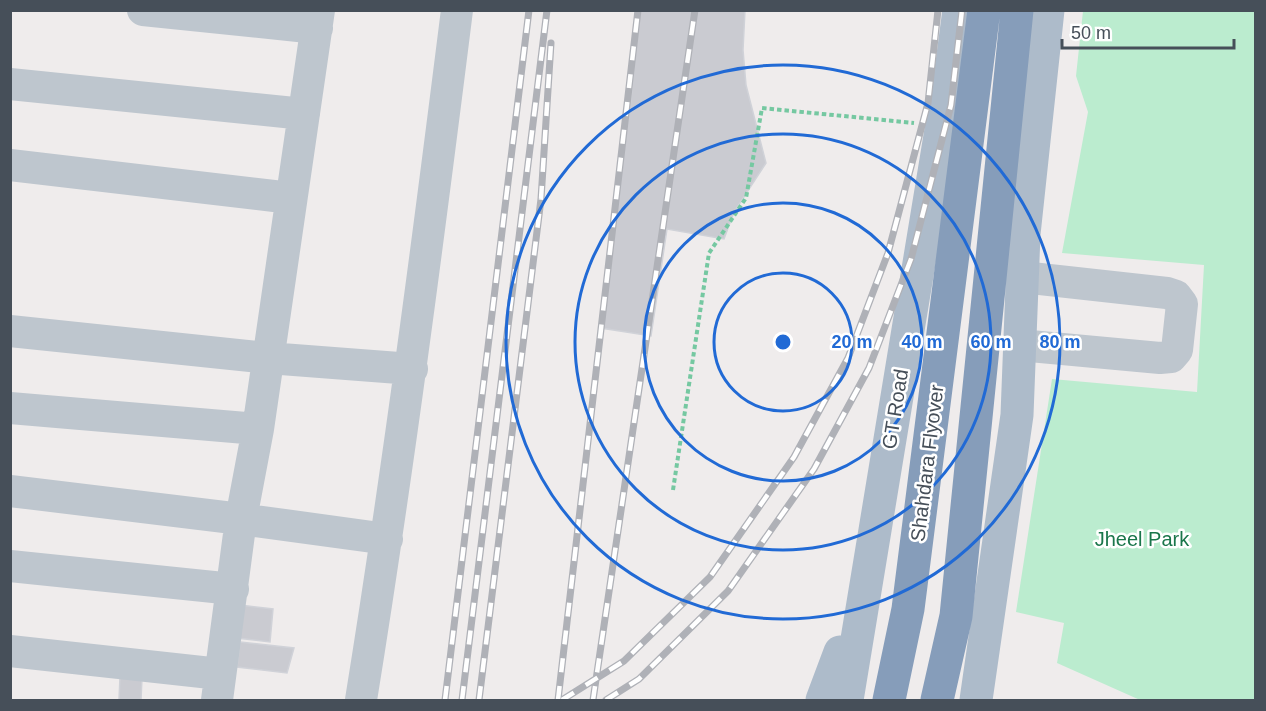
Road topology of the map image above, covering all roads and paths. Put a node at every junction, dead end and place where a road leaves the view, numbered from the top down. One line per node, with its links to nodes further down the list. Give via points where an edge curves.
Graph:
1 (143, 10): 6 (street)
2 (457, 10): 17 (street)
3 (959, 10): 10 (main road, GT Road)
4 (984, 10): 32 (highway, Shahdara Flyover, via 908,609)
5 (1048, 10): 13 (main road)
6 (318, 19): 9 (street)
7 (1016, 19): 33 (highway, via 956,616)
8 (10, 84): 9 (street)
9 (304, 114): 12 (street)
10 (942, 126): 20 (path, via 762,108 746,198 709,253); 25 (main road, GT Road)
11 (10, 165): 12 (street)
12 (291, 198): 16 (street)
13 (1022, 277): 15 (main road); 15 (street, via 1167,293 1182,304 1177,350 1171,357)
14 (10, 331): 16 (street)
15 (1019, 345): 34 (main road, via 1017,415)
16 (268, 358): 17 (street); 19 (street)
17 (412, 369): 23 (street)
18 (10, 408): 19 (street)
19 (258, 429): 22 (street)
20 (673, 490)
21 (10, 491): 22 (street)
22 (241, 519): 23 (street); 26 (street)
23 (387, 539): 29 (street)
24 (10, 566): 26 (street)
25 (867, 580): 30 (main road); 31 (main road, GT Road)
26 (233, 589): 28 (street)
27 (10, 651): 28 (street)
28 (219, 687)
29 (361, 700)
30 (822, 700)
31 (847, 700)
32 (888, 700)
33 (938, 700)
34 (976, 700)

